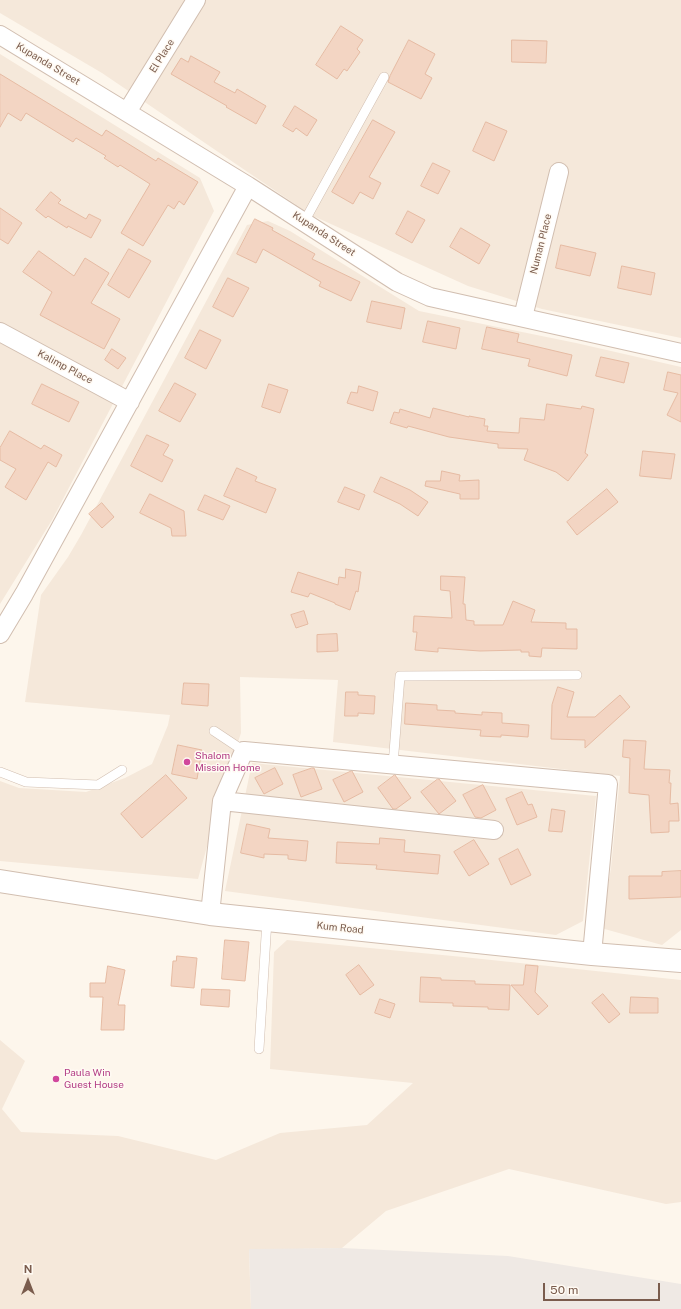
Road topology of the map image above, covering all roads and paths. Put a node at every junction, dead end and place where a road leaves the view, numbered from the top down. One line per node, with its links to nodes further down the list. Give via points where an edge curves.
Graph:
1 (196, 0): 4 (street, El Place)
2 (0, 35): 4 (street, Kupanda Street)
3 (384, 77): 7 (lane)
4 (127, 112): 6 (street, Kupanda Street)
5 (558, 172): 8 (street, Numan Place)
6 (248, 186): 7 (street, Kupanda Street); 11 (street)
7 (304, 222): 8 (street, Kupanda Street, via 397,282 430,297)
8 (523, 317): 10 (street, Kupanda Street)
9 (0, 332): 11 (street, Kalimp Place)
10 (681, 353)
11 (130, 402): 12 (street)
12 (0, 634)
13 (577, 675): 16 (lane, via 400,676)
14 (214, 731): 15 (lane)
15 (244, 752): 16 (street); 19 (street)
16 (393, 765): 24 (street, via 608,784)
17 (122, 770): 18 (lane, via 98,785 26,782)
18 (0, 772)
19 (222, 801): 20 (street); 22 (street)
20 (494, 830)
21 (0, 881): 22 (street, Kum Road)
22 (210, 914): 23 (street, Kum Road)
23 (267, 920): 24 (street, Kum Road); 26 (lane)
24 (592, 954): 25 (street, Kum Road)
25 (681, 961)
26 (259, 1049)

